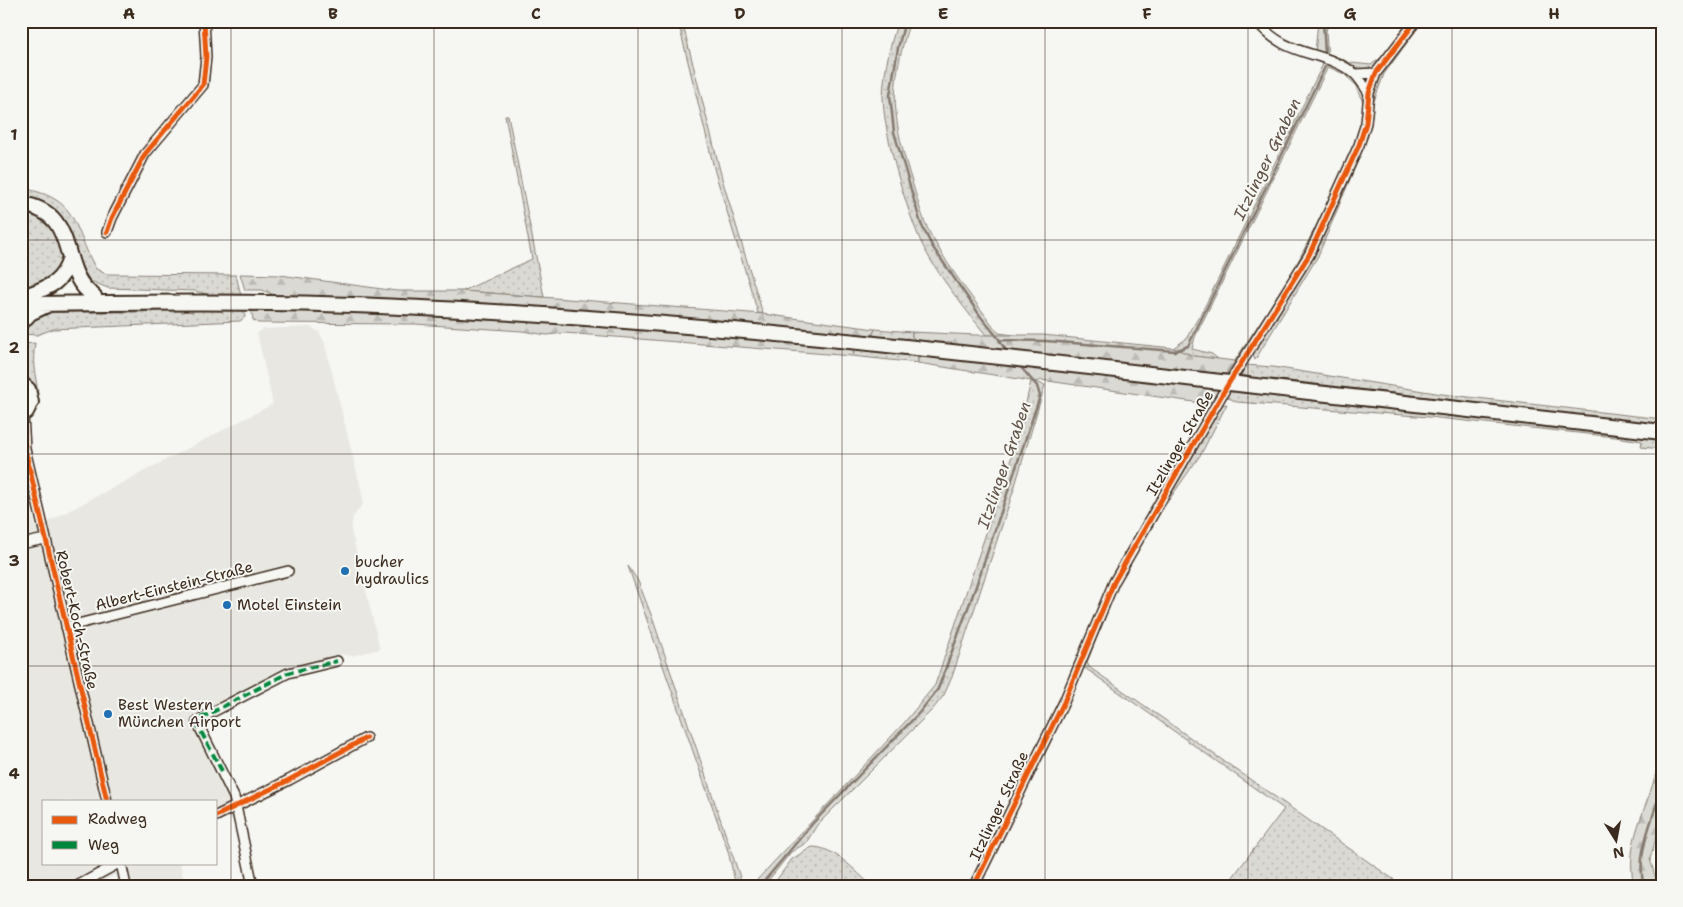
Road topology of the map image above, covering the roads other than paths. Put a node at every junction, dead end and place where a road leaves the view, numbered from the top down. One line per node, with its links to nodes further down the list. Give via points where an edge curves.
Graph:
1 (204, 21): 8 (street, via 206,57 203,85 146,154 112,218)
2 (1257, 21): 5 (street, via 1271,38)
3 (1416, 21): 4 (street, Itzlinger Straße)
4 (1376, 73): 5 (street); 6 (street, Itzlinger Straße)
5 (1355, 74): 6 (street)
6 (1369, 93): 33 (street, Itzlinger Straße, via 1368,114 1361,139 1321,231 1298,275 1227,386 1124,564 1064,702)
7 (21, 204): 9 (main road, via 40,210 54,221 67,241)
8 (108, 232)
9 (70, 258): 10 (main road, via 80,284); 11 (main road, via 64,275 56,284)
10 (94, 296): 11 (main road); 12 (main road, via 170,297)
11 (23, 298): 13 (main road)
12 (202, 301): 13 (main road); 17 (main road, bridge, via 513,313 773,333)
13 (50, 304): 14 (main road, via 30,313)
14 (21, 324)
15 (21, 382): 16 (main road, via 29,389 32,402)
16 (22, 416): 18 (street, Robert-Koch-Straße, via 26,438)
17 (1662, 432)
18 (23, 443): 19 (street, Robert-Koch-Straße)
19 (45, 539): 20 (street); 22 (street, Robert-Koch-Straße)
20 (21, 544)
21 (288, 572): 22 (street, Albert-Einstein-Straße)
22 (66, 627): 25 (street, Robert-Koch-Straße)
23 (337, 661): 26 (street, via 288,673 199,719 198,726)
24 (366, 738): 26 (street)
25 (106, 800)
26 (236, 806): 27 (street); 32 (street)
27 (218, 815)
28 (118, 864): 30 (street)
29 (120, 864): 31 (street)
30 (77, 886)
31 (126, 886)
32 (253, 886)
33 (974, 886)

